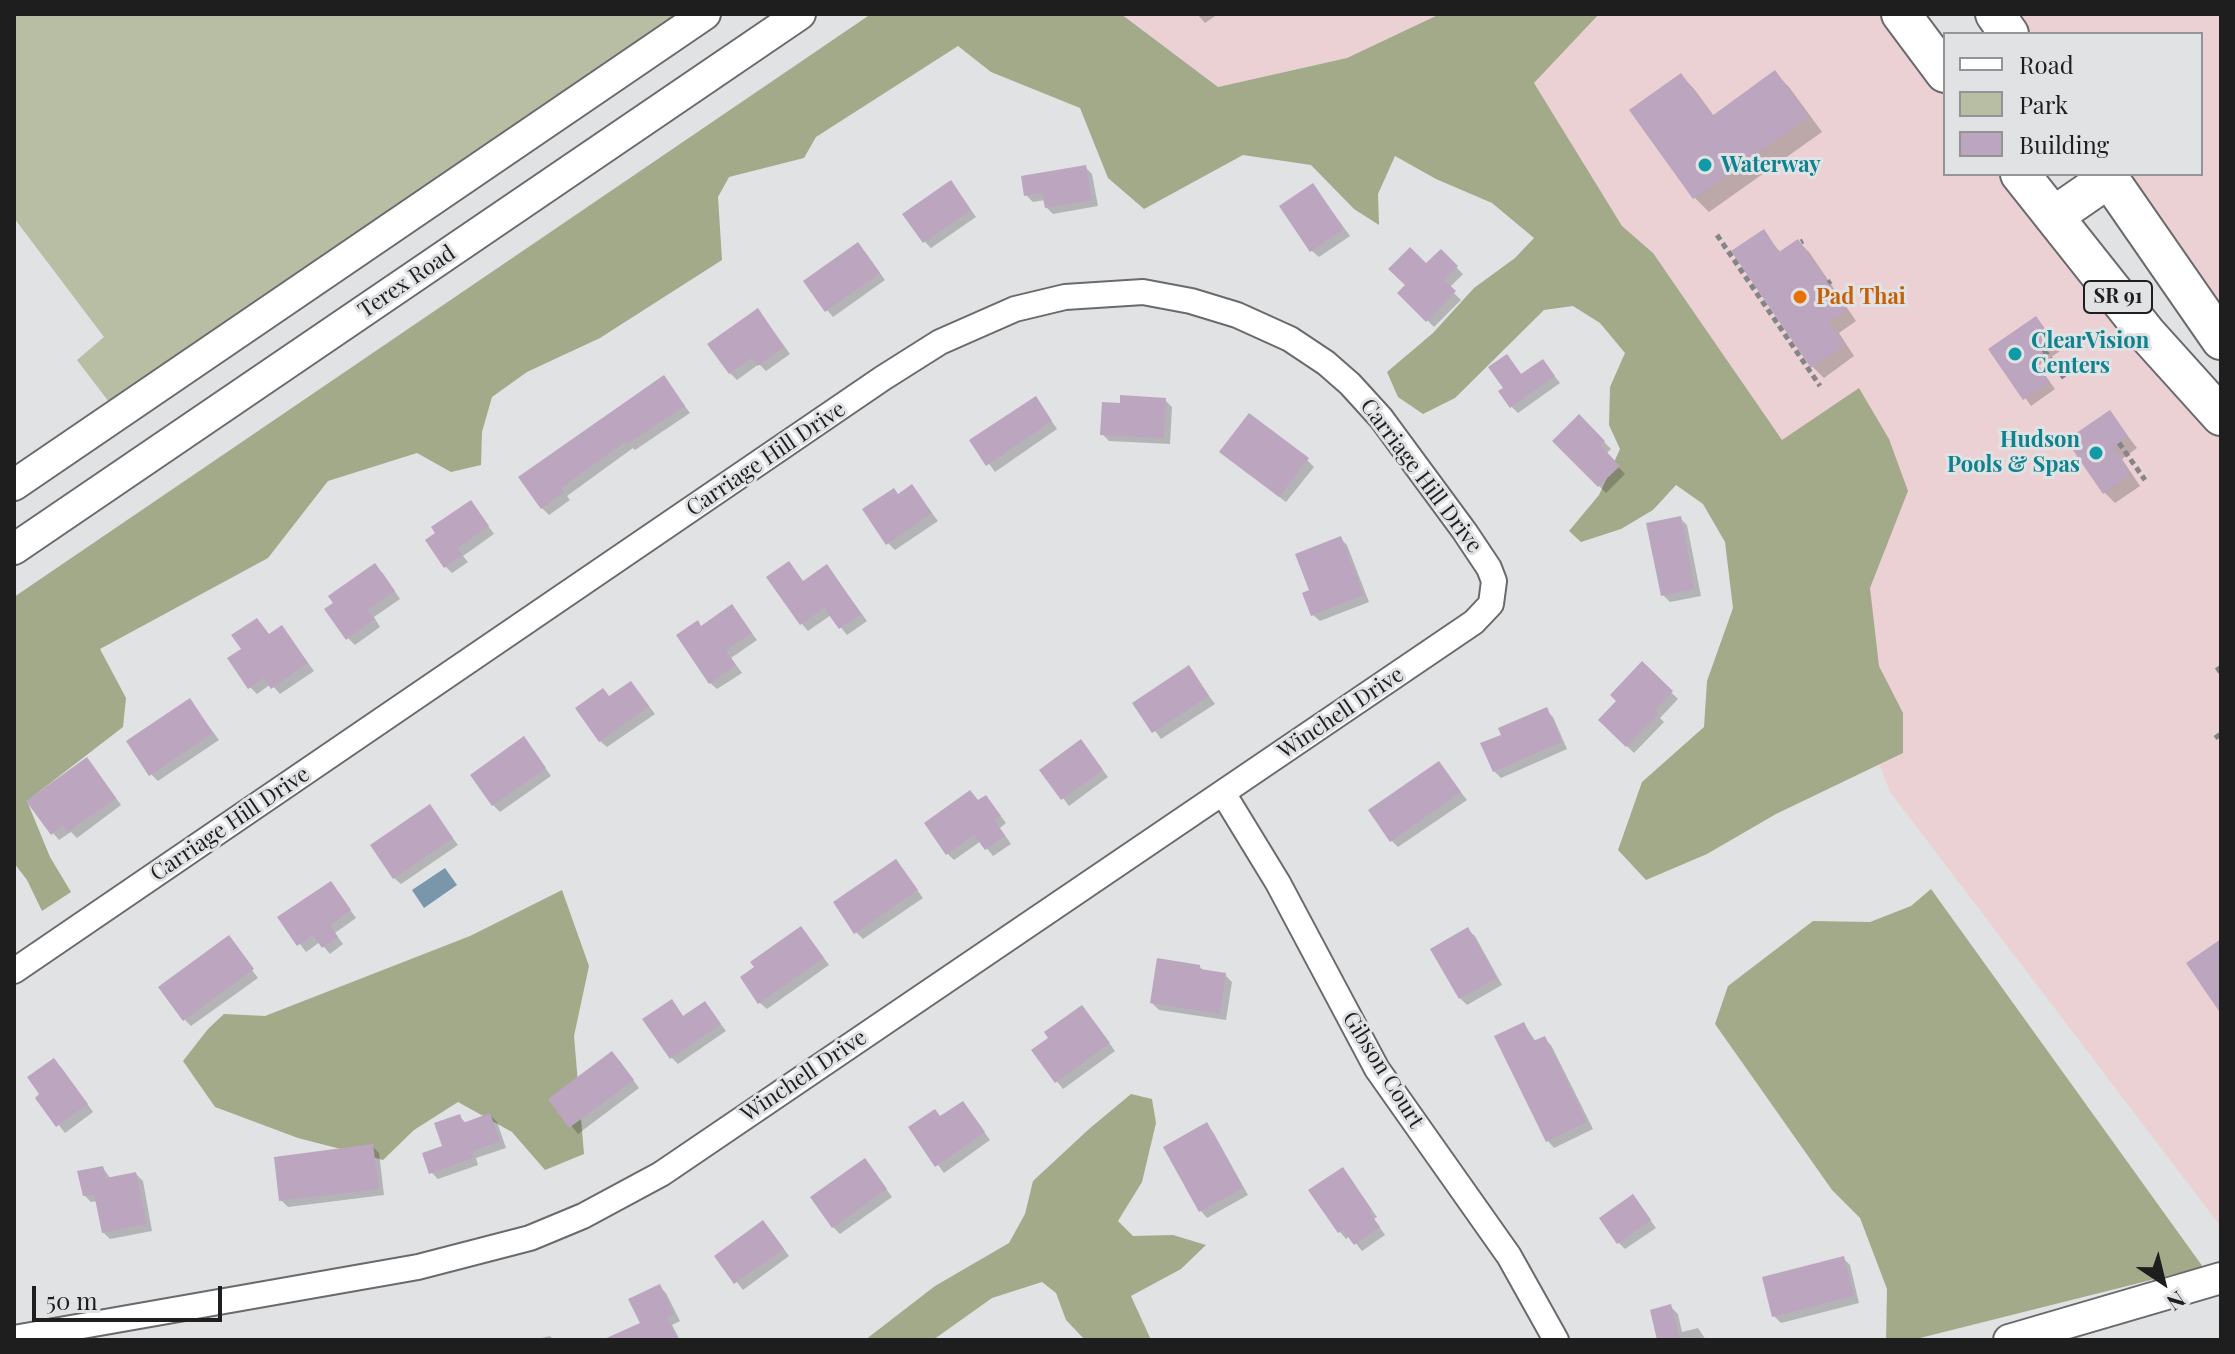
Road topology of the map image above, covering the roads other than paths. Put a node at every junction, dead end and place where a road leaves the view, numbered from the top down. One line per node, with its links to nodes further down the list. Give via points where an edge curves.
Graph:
1 (705, 14): 12 (street)
2 (800, 14): 13 (street, Terex Road)
3 (1901, 14): 6 (main road)
4 (1995, 14): 5 (main road)
5 (2008, 32)
6 (1943, 70)
7 (2022, 176): 9 (main road, SR 91)
8 (2107, 176): 9 (main road); 10 (main road, SR 91)
9 (2054, 216): 11 (main road, SR 91, via 2147,334)
10 (2221, 340)
11 (2221, 416)
12 (105, 424): 13 (street); 14 (street)
13 (135, 467): 15 (street, Terex Road)
14 (14, 485)
15 (14, 549)
16 (1495, 594): 17 (street, Winchell Drive, via 1474,622); 18 (street, Carriage Hill Drive, via 1489,568 1397,437 1350,384 1290,339 1237,315 1143,292 1065,297 1015,309 940,342 883,378)
17 (1223, 793): 20 (street, Winchell Drive, via 661,1174 583,1216 530,1238 418,1267); 21 (street, Gibson Court, via 1278,883 1377,1069 1509,1256)
18 (14, 971)
19 (2221, 1278): 22 (street)
20 (14, 1338)
21 (1556, 1340)
22 (2009, 1340)

